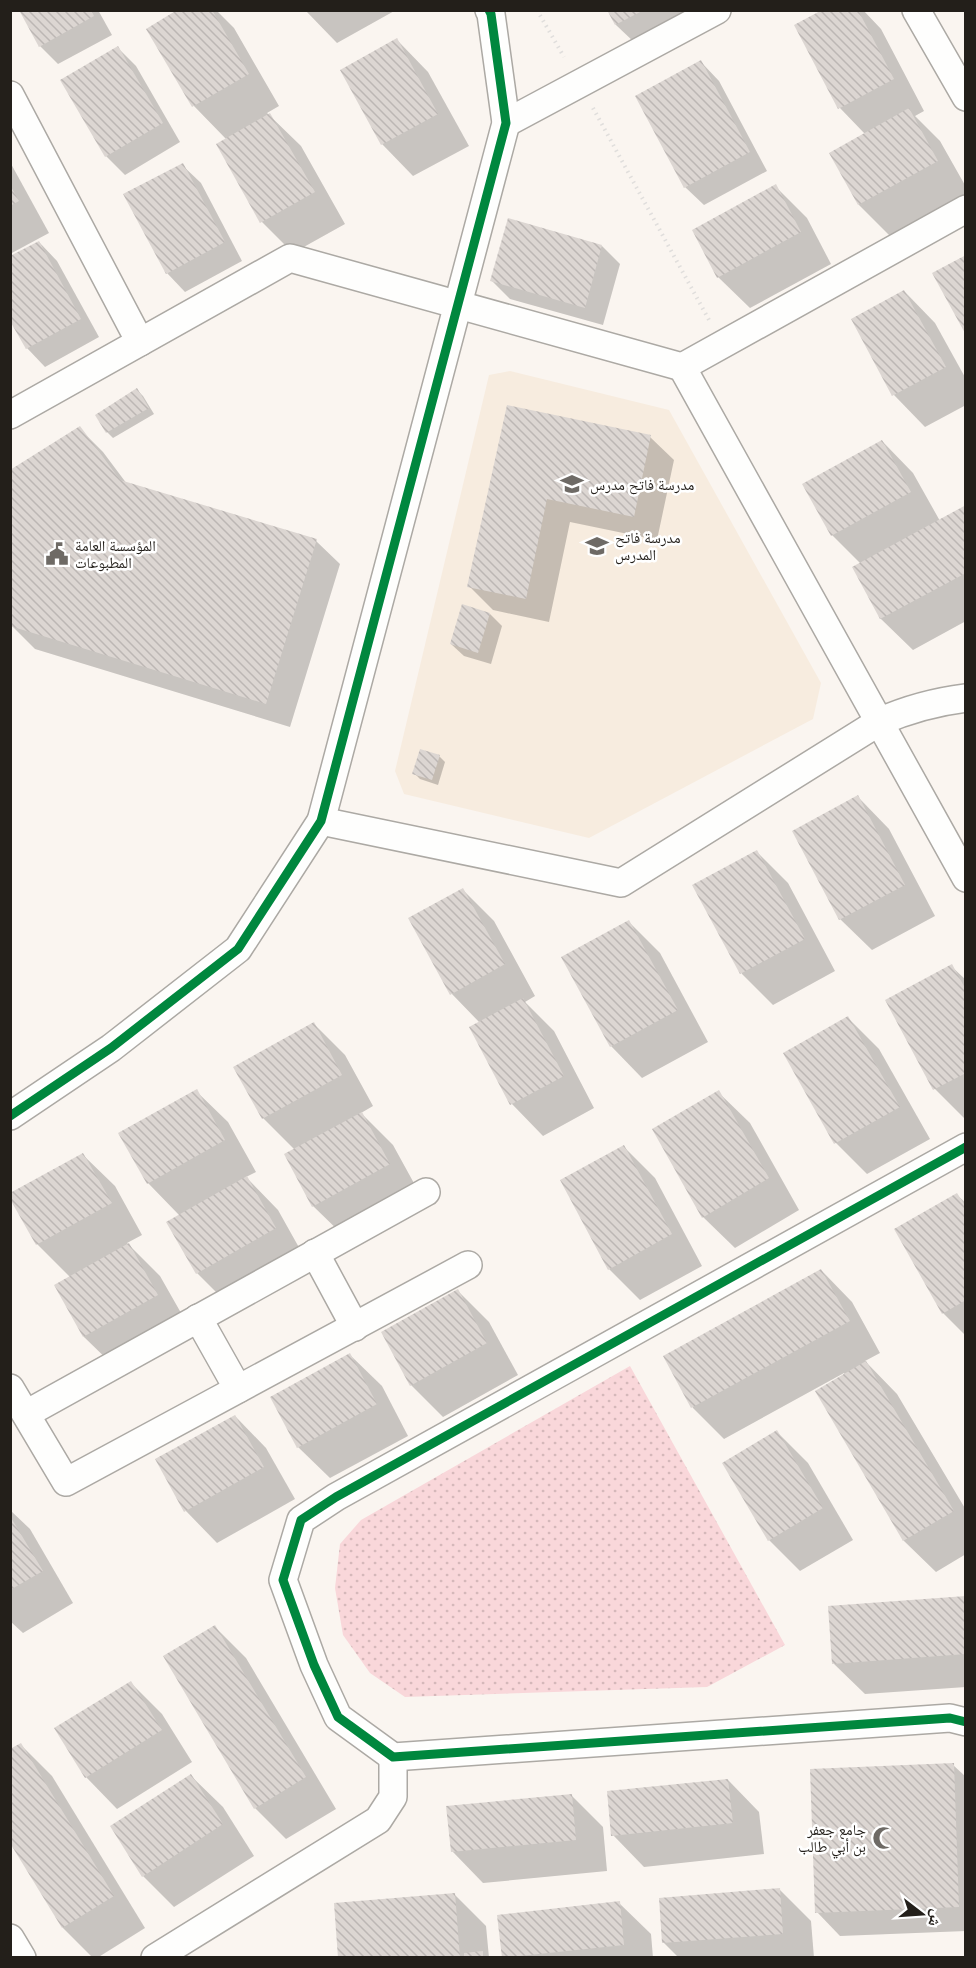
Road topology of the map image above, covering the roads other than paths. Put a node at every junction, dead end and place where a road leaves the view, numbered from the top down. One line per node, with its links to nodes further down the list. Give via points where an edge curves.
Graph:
1 (489, 10): 6 (street)
2 (717, 10): 6 (street)
3 (916, 10): 5 (street)
4 (10, 96): 9 (street)
5 (966, 97)
6 (506, 123): 8 (street)
7 (966, 209): 10 (street)
8 (458, 305): 9 (street, via 290,258); 10 (street); 14 (street)
9 (140, 342): 11 (street)
10 (682, 367): 13 (street)
11 (10, 415)
12 (966, 698): 13 (street, via 908,709)
13 (879, 722): 14 (street, via 621,883); 15 (street)
14 (321, 822): 16 (street, via 238,949 111,1048)
15 (966, 878)
16 (10, 1116)
17 (966, 1147): 27 (street, via 346,1491 301,1520 283,1580 314,1665 338,1717)
18 (426, 1192): 19 (street)
19 (315, 1254): 21 (street); 22 (street)
20 (468, 1265): 22 (street)
21 (198, 1318): 24 (street); 25 (street)
22 (355, 1327): 24 (street)
23 (10, 1388): 25 (street)
24 (238, 1389): 25 (street, via 66,1482)
25 (26, 1414)
26 (966, 1722): 27 (street, via 950,1719)
27 (393, 1757): 30 (street, via 393,1797 378,1820)
28 (10, 1938): 29 (street)
29 (22, 1958)
30 (155, 1958)

